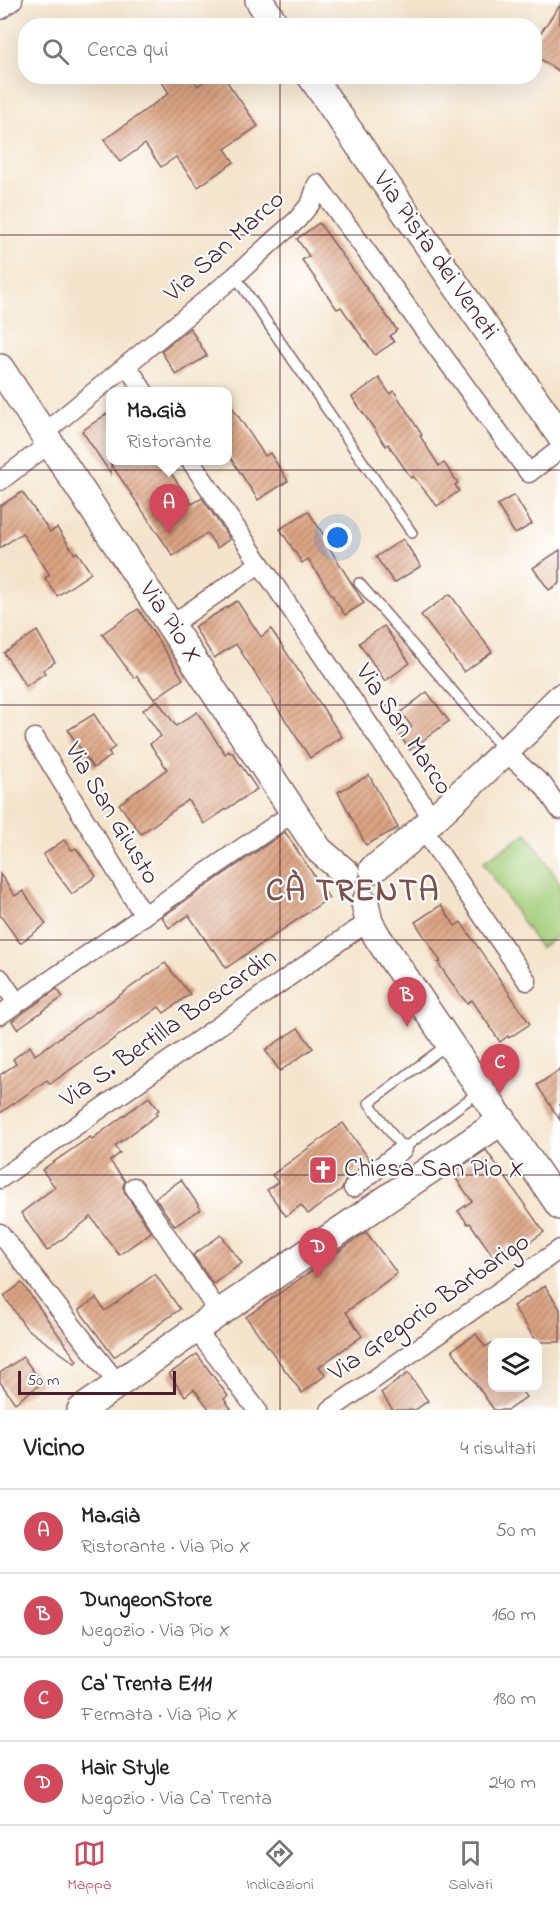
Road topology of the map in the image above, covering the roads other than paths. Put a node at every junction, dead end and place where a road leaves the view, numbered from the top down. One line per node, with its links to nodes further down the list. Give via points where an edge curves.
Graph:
1 (13, 0): 3 (street)
2 (259, 0): 4 (street)
3 (0, 10)
4 (271, 18)
5 (316, 84): 10 (street, Via Pista dei Veneti)
6 (235, 276): 7 (street, Via San Marco); 12 (street, Via San Marco, via 297,220 311,203 317,184 529,473); 15 (lane)
7 (127, 365): 9 (street); 11 (street, Via San Marco)
8 (0, 368): 11 (street, Via Pio X)
9 (141, 387)
10 (560, 435)
11 (47, 438): 14 (street, Via San Marco); 18 (street, Via Pio X)
12 (560, 449)
13 (193, 465): 16 (street, Via San Marco)
14 (0, 481)
15 (412, 533)
16 (259, 564): 18 (street); 24 (street, Via San Marco)
17 (359, 583): 21 (lane)
18 (171, 625): 23 (street, Via Pio X)
19 (560, 698): 21 (street)
20 (35, 738): 28 (street, Via San Giusto)
21 (506, 752): 22 (street, via 543,785); 24 (street)
22 (560, 810)
23 (294, 812): 26 (street, Via Pio X, via 319,850); 28 (street, Via San Giusto)
24 (428, 824): 25 (street); 30 (street, Via San Marco)
25 (373, 869): 26 (street, via 358,866); 27 (street, via 380,885)
26 (346, 873): 27 (street, via 342,884 345,894)
27 (367, 913): 33 (street); 37 (street, Via S. Bertilla Boscardin, via 350,934)
28 (144, 916): 31 (street, Via San Giusto)
29 (0, 978): 31 (street)
30 (527, 981)
31 (17, 1003): 32 (street, Via San Giusto)
32 (0, 1016)
33 (448, 1044): 34 (street); 36 (lane, via 369,1103)
34 (482, 1090): 35 (street); 36 (lane)
35 (502, 1120): 40 (street); 43 (street)
36 (403, 1149): 39 (street)
37 (0, 1179)
38 (134, 1187): 43 (street)
39 (352, 1188)
40 (560, 1206)
41 (0, 1233): 45 (street)
42 (560, 1249): 48 (street, Via Gregorio Barbarigo)
43 (219, 1313): 44 (street)
44 (196, 1329): 45 (street); 47 (street)
45 (118, 1384): 46 (street)
46 (81, 1410)
47 (257, 1410)
48 (330, 1410)

